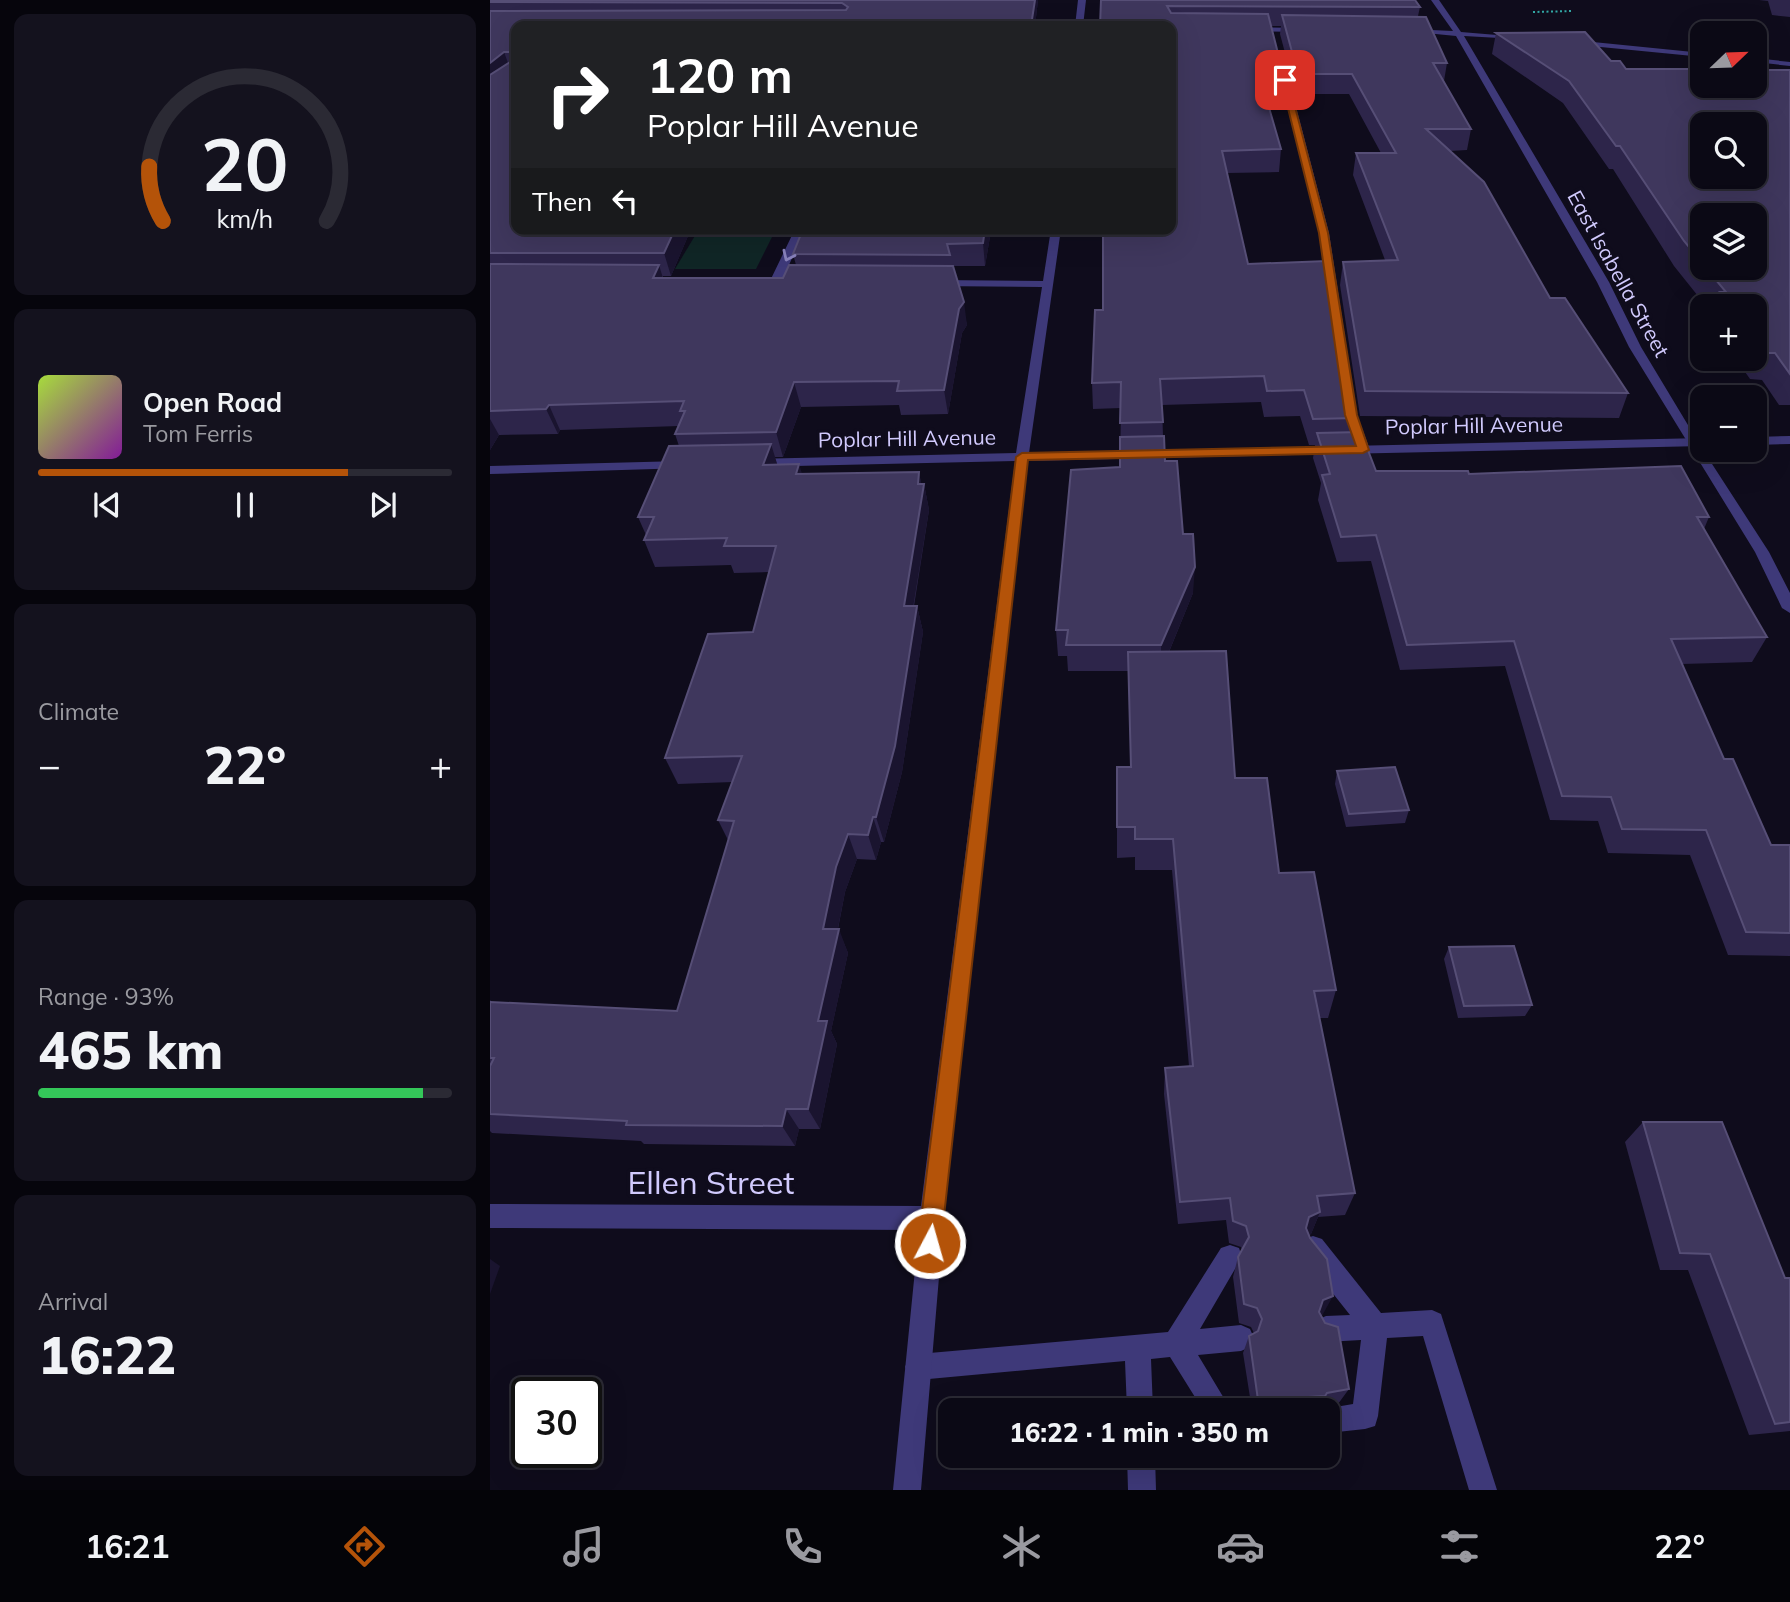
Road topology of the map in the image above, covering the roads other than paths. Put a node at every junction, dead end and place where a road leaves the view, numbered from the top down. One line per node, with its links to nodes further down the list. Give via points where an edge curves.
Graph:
1 (1082, 0): 3 (street)
2 (1435, 0): 8 (street, East Isabella Street)
3 (1080, 21)
4 (1234, 29): 5 (street)
5 (1272, 29): 6 (street); 25 (street, via 1324,233 1351,415)
6 (1311, 30)
7 (1404, 31): 8 (street)
8 (1457, 31): 9 (street); 21 (street, East Isabella Street, via 1603,282 1635,346)
9 (1523, 38)
10 (1563, 41): 11 (street)
11 (1690, 54)
12 (1768, 61): 13 (street)
13 (1790, 64)
14 (797, 235): 17 (street, one-way to 17)
15 (1055, 235): 20 (street)
16 (762, 283): 17 (street)
17 (775, 283): 18 (street)
18 (789, 283)
19 (923, 283): 20 (street)
20 (1050, 284): 26 (street)
21 (1690, 428)
22 (1790, 440): 23 (street)
23 (1767, 441)
24 (1690, 442): 25 (street, Poplar Hill Avenue)
25 (1363, 450): 26 (street, Poplar Hill Avenue)
26 (1022, 457): 28 (street, Poplar Hill Avenue); 33 (street)
27 (1710, 462): 31 (street, East Isabella Street)
28 (741, 464)
29 (699, 465): 30 (street)
30 (490, 470)
31 (1790, 608)
32 (490, 1216): 33 (street, Ellen Street)
33 (932, 1218): 41 (street)
34 (1313, 1248): 36 (street)
35 (1230, 1257): 39 (street)
36 (1376, 1326): 37 (street); 44 (street, via 1365,1416); 48 (street, via 1432,1323)
37 (1325, 1329)
38 (1241, 1338): 39 (street)
39 (1176, 1343): 40 (street); 43 (street)
40 (1138, 1346): 41 (street); 42 (street)
41 (918, 1367): 46 (street)
42 (1140, 1398)
43 (1210, 1398)
44 (1340, 1419)
45 (1141, 1468): 47 (street)
46 (906, 1490)
47 (1142, 1490)
48 (1483, 1490)

